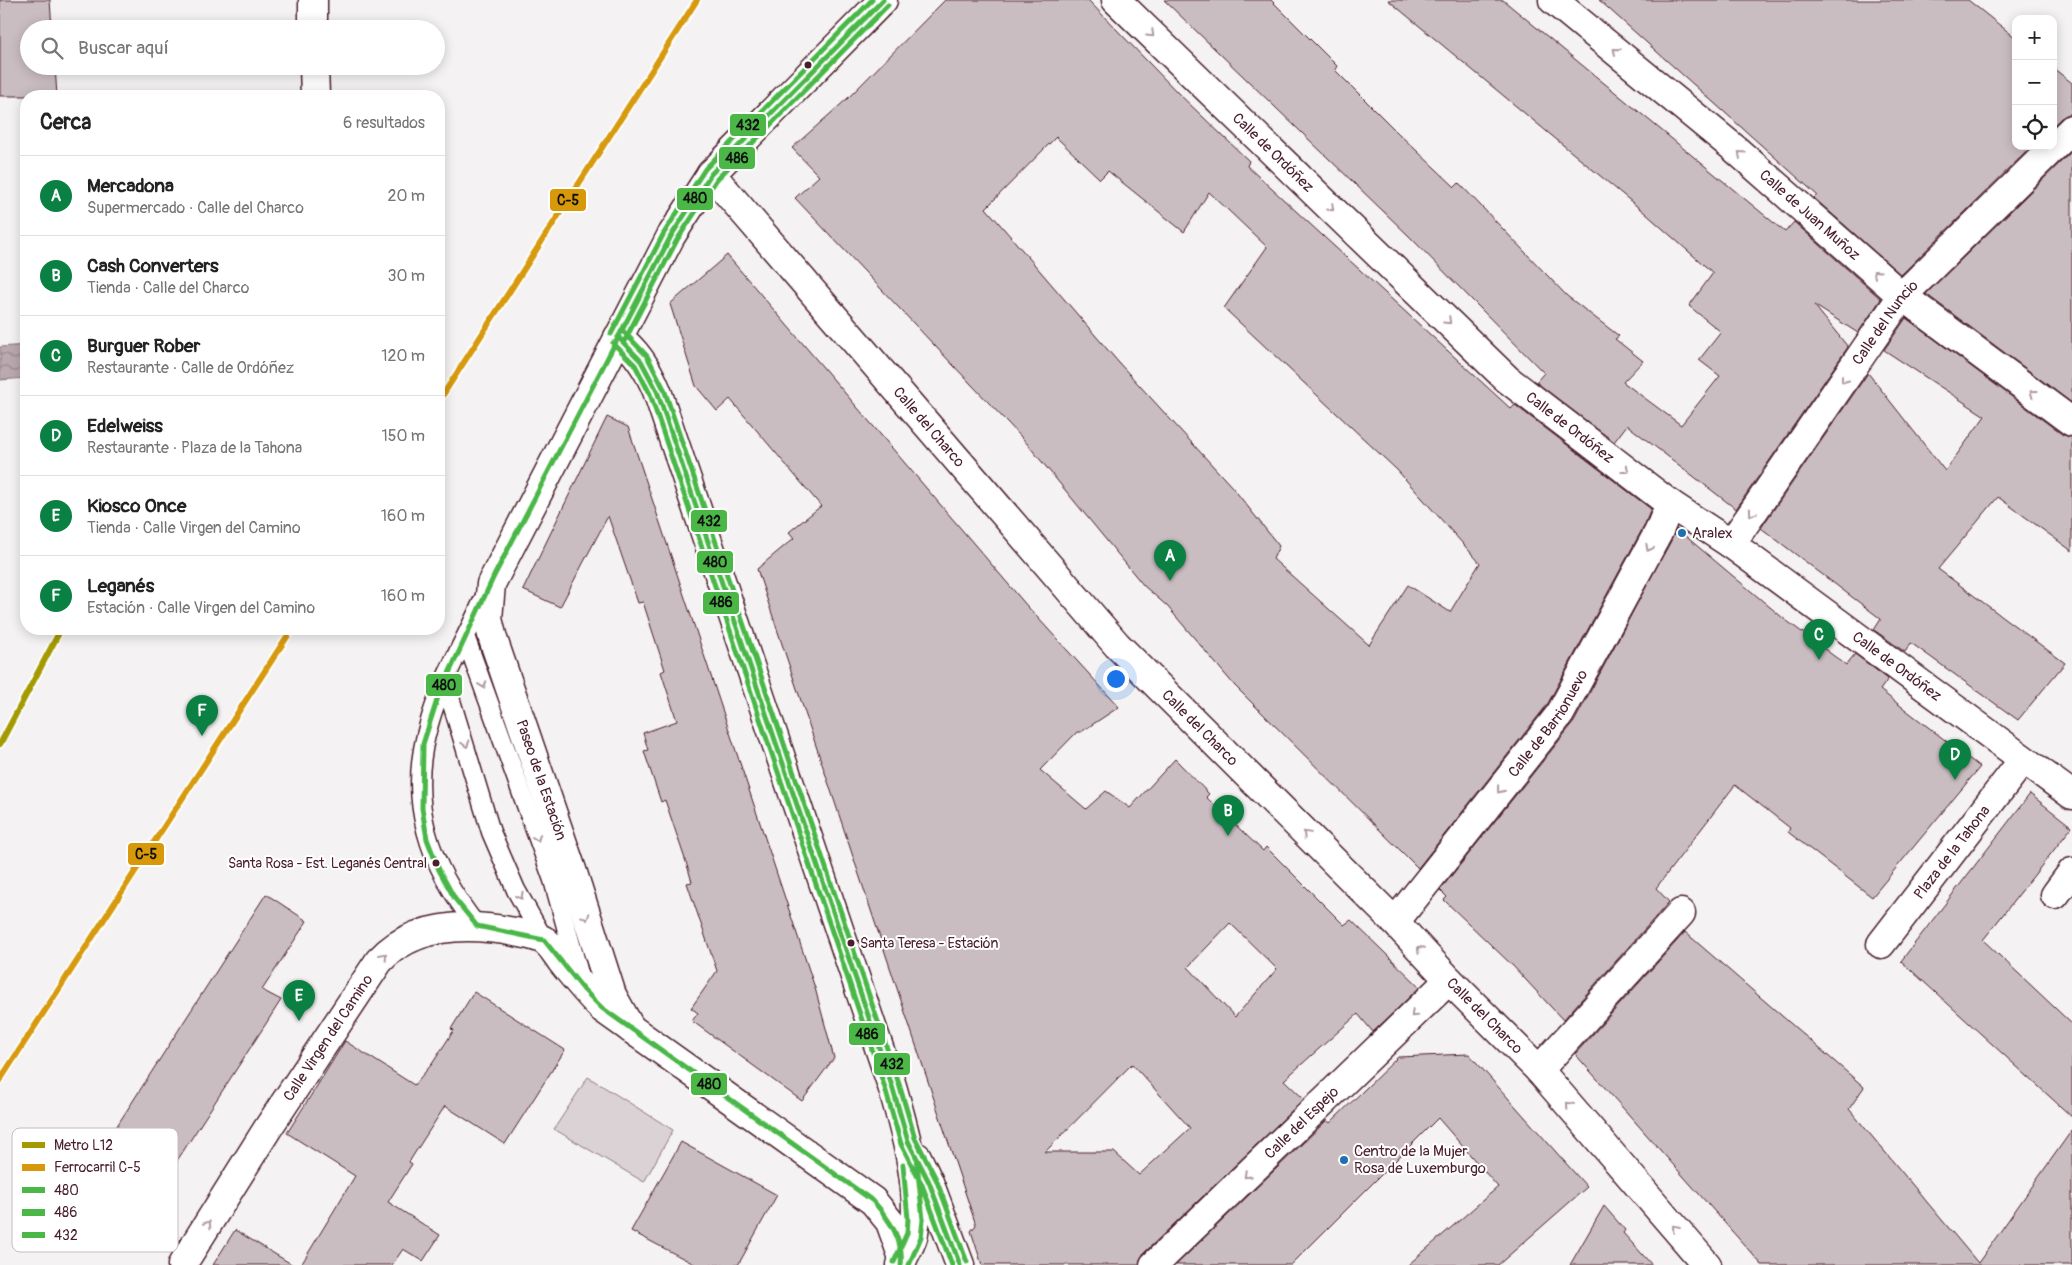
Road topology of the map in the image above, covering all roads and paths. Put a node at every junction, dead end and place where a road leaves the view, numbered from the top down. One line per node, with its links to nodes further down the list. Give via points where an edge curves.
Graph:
1 (313, 0): 5 (street)
2 (884, 0): 9 (street)
3 (1116, 0): 13 (street, Calle de Ordóñez, one-way to 13, via 1507,378)
4 (1553, 0): 10 (street, Calle de Juan Muñoz, one-way to 4, via 1735,148)
5 (313, 20)
6 (314, 75): 7 (street)
7 (315, 90)
8 (2072, 129): 10 (street, Calle del Nuncio)
9 (711, 174): 11 (street, via 671,236); 23 (street, Calle del Charco, one-way to 9, via 1117,645)
10 (1902, 296): 12 (street, Calle de Juan Muñoz, one-way to 10); 14 (street, Calle del Nuncio, one-way to 14)
11 (618, 337): 15 (street); 31 (street, via 644,363 657,391)
12 (2072, 422)
13 (1670, 504): 14 (street, Calle de Ordóñez); 23 (street, Calle de Barrionuevo, one-way to 23, via 1658,533 1560,714)
14 (1731, 544): 18 (street, Calle de Ordóñez)
15 (491, 584): 16 (lane); 29 (street, Paseo de la Estación, one-way to 29, via 488,619 493,639 612,995)
16 (466, 639): 17 (lane); 28 (lane, Paseo de la Estación, one-way to 28, via 553,880)
17 (445, 681): 24 (lane, via 424,744 422,808 427,838 439,870 455,899); 25 (lane, Paseo de la Estación, one-way to 25, via 491,832 516,890)
18 (2023, 760): 19 (street, Calle de Ordóñez); 26 (street, Plaza de la Tahona)
19 (2072, 795)
20 (2072, 872): 21 (street)
21 (2055, 895)
22 (1681, 913): 30 (street)
23 (1395, 922): 27 (street, Calle del Charco, one-way to 23)
24 (477, 926): 25 (street, Calle Virgen del Camino); 33 (street, Calle Virgen del Camino, one-way to 24, via 379,961 391,948 414,936 439,929)
25 (544, 940): 28 (street, Paseo de la Estación)
26 (1881, 944)
27 (1449, 980): 30 (street, Calle del Charco); 35 (street, Calle del Espejo, one-way to 35)
28 (584, 990): 29 (street, Paseo de la Estación)
29 (631, 1029): 32 (street, Paseo de la Estación, via 873,1201 890,1222)
30 (1539, 1070): 36 (street, Calle del Charco, one-way to 30)
31 (908, 1141): 32 (street, via 916,1219 914,1235); 34 (street, via 929,1182)
32 (902, 1262)
33 (182, 1265)
34 (960, 1265)
35 (1154, 1265)
36 (1706, 1265)

